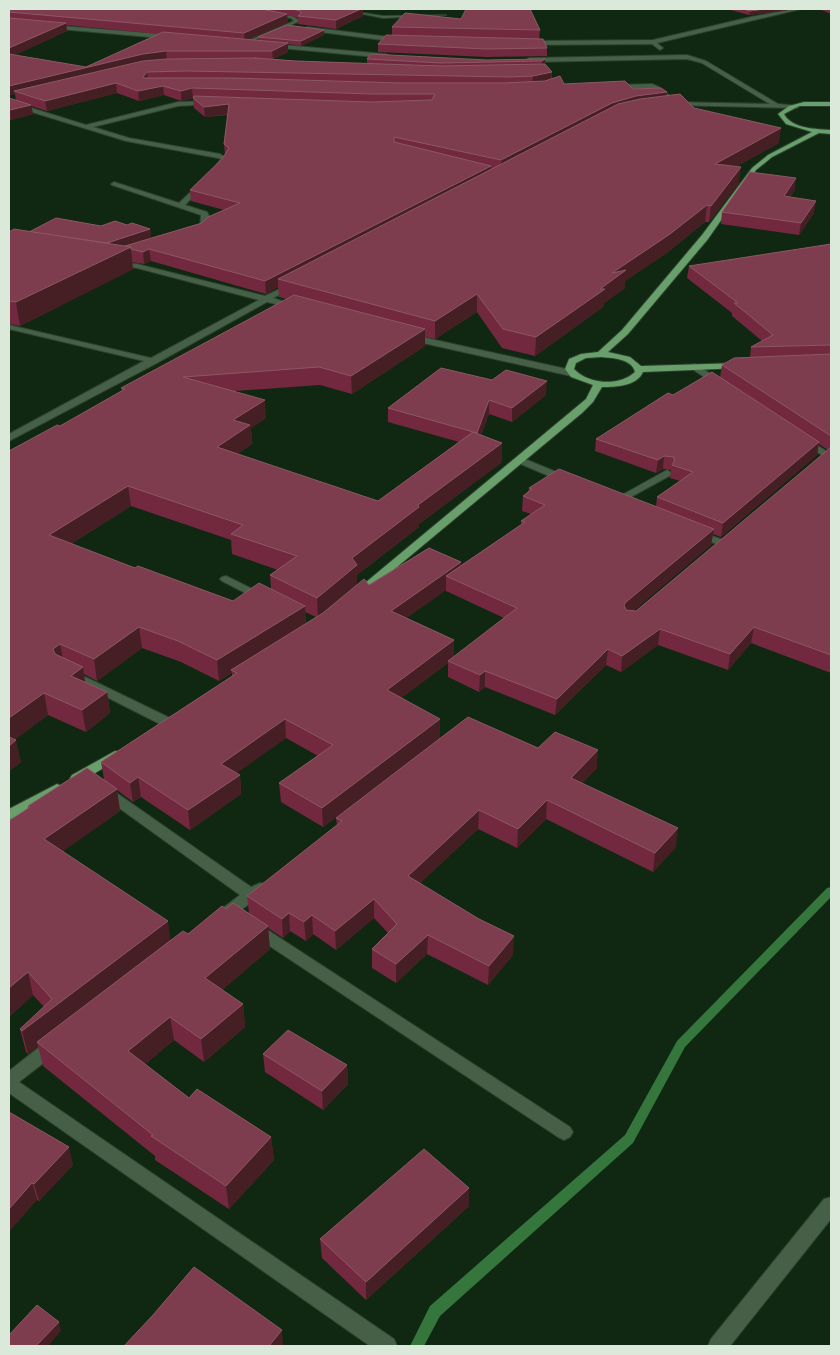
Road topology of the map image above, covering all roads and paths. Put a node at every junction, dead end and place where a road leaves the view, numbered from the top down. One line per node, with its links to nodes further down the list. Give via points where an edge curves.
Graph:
1 (340, 9): 4 (street, via 383,17)
2 (799, 9): 9 (street)
3 (264, 14): 6 (street, via 298,20)
4 (444, 15)
5 (38, 26): 7 (street)
6 (287, 26): 8 (street); 12 (street)
7 (176, 38)
8 (403, 40)
9 (653, 42): 11 (street); 13 (street)
10 (235, 43): 12 (street)
11 (522, 43)
12 (245, 44): 14 (street)
13 (670, 56): 15 (street); 27 (street, via 704,62)
14 (395, 57)
15 (590, 59): 16 (street); 17 (street)
16 (517, 60)
17 (545, 67)
18 (613, 86): 24 (street, via 652,86)
19 (192, 93): 22 (street)
20 (18, 97): 21 (street)
21 (9, 101): 29 (street)
22 (193, 102): 23 (street); 29 (street)
23 (216, 102)
24 (676, 104): 26 (street); 27 (street)
25 (831, 104): 28 (main road)
26 (660, 106)
27 (776, 106): 28 (street)
28 (797, 106): 30 (main road, via 783,111 783,120)
29 (85, 127): 33 (street, via 128,140 225,159)
30 (818, 131): 31 (main road); 43 (main road, via 770,156 754,169 705,237 625,332)
31 (831, 132)
32 (114, 184): 33 (street)
33 (180, 207): 34 (street, via 205,216 204,228)
34 (191, 234)
35 (122, 255): 37 (street, via 109,259)
36 (301, 280): 37 (street)
37 (266, 299): 38 (street); 44 (street)
38 (304, 309)
39 (9, 328): 40 (street)
40 (19, 330): 42 (street); 44 (street)
41 (400, 334): 48 (street)
42 (9, 335)
43 (601, 354): 47 (main road, via 626,358); 48 (main road, via 577,358 570,365)
44 (154, 361): 52 (street)
45 (754, 365): 46 (main road)
46 (695, 367): 47 (main road); 50 (street)
47 (639, 369): 49 (main road, via 632,380)
48 (571, 373): 49 (main road)
49 (599, 384): 54 (main road, via 579,411)
50 (728, 389)
51 (794, 433): 53 (street)
52 (9, 438)
53 (826, 458)
54 (520, 460): 56 (street); 61 (main road)
55 (667, 473): 57 (street)
56 (581, 486)
57 (616, 501)
58 (687, 529): 59 (street)
59 (722, 543)
60 (226, 579): 62 (street)
61 (348, 602)
62 (277, 605)
63 (65, 671): 64 (street)
64 (167, 722)
65 (125, 748): 66 (main road)
66 (82, 775): 67 (main road); 69 (street)
67 (9, 815)
68 (274, 877): 69 (street)
69 (251, 895): 70 (street)
70 (229, 912): 71 (street); 75 (street)
71 (213, 924)
72 (64, 1038): 73 (street)
73 (9, 1080)
74 (9, 1084): 77 (street)
75 (564, 1132)
76 (831, 1206): 78 (street)
77 (385, 1345)
78 (718, 1346)

